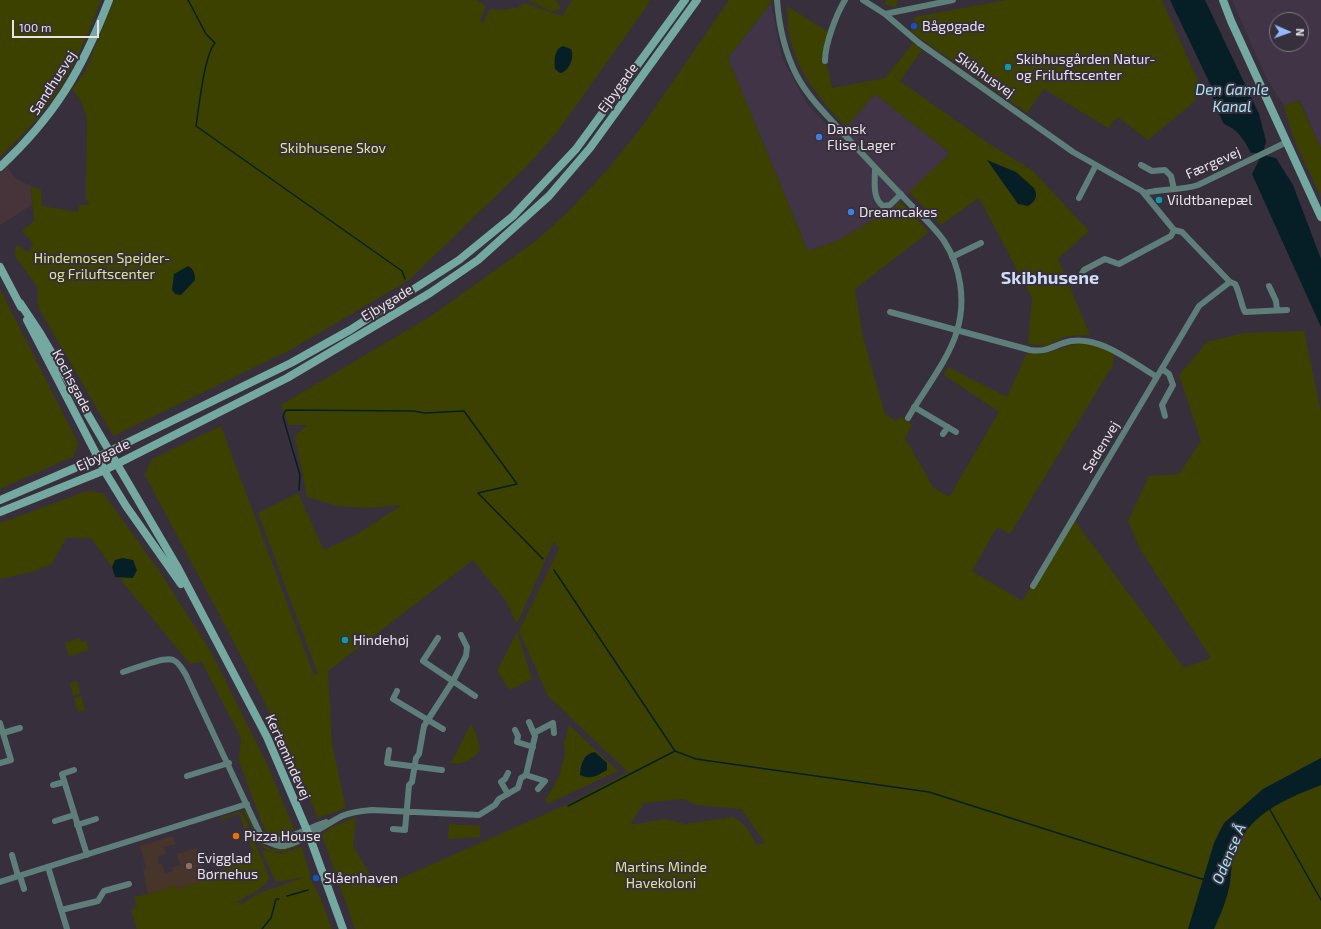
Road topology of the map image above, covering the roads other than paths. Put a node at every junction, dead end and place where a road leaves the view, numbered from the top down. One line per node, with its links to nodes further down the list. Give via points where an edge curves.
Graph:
1 (109, 0): 14 (main road, Sandhusvej, via 89,48 68,88 34,134)
2 (685, 0): 41 (main road, Ejbygade, via 576,149 539,190 483,242 417,288 291,363)
3 (697, 0): 43 (main road, Ejbygade, via 590,148 549,196 478,260 385,320 287,378)
4 (777, 0): 15 (street, via 787,53 797,76 816,104)
5 (845, 0): 10 (street, via 838,14)
6 (864, 0): 9 (street, Skibhusvej)
7 (953, 0): 9 (street)
8 (1223, 0): 11 (main road)
9 (885, 14): 12 (street, Skibhusvej, via 923,46 1073,152)
10 (825, 61)
11 (1287, 142): 16 (street, Færgevej, via 1198,185); 20 (main road)
12 (1096, 165): 17 (street, Skibhusvej); 19 (street)
13 (1141, 165): 16 (street, via 1152,171 1164,170 1171,176)
14 (0, 167)
15 (876, 169): 18 (street); 18 (street, via 875,196 878,202 883,206 890,205)
16 (1174, 189): 17 (street, Færgevej)
17 (1145, 193): 21 (street, Skibhusvej)
18 (901, 194): 23 (street, via 944,241)
19 (1079, 198)
20 (1321, 217)
21 (1174, 230): 25 (street, via 1170,236 1119,264 1105,259 1084,270); 26 (street, Skibhusvej, via 1182,232)
22 (981, 243): 23 (street)
23 (952, 257): 32 (street, via 962,293)
24 (0, 267): 28 (main road, Kochsgade)
25 (1078, 282)
26 (1230, 282): 29 (street, Skibhusvej, via 1235,284 1245,312); 33 (street, via 1199,306)
27 (1269, 286): 29 (street)
28 (20, 303): 41 (main road, Kochsgade); 42 (main road, Kochsgade, via 34,336)
29 (1277, 310): 30 (street, Skibhusvej)
30 (1287, 310)
31 (890, 312): 32 (street)
32 (957, 331): 34 (street, via 1038,351 1068,342 1088,340 1099,343); 35 (street, via 951,348)
33 (1162, 369): 34 (street, Sedenvej); 36 (street, via 1169,374 1173,385 1162,404)
34 (1157, 377): 47 (street, Sedenvej)
35 (914, 407): 37 (street); 38 (street)
36 (1165, 416)
37 (908, 418)
38 (948, 427): 39 (street); 40 (street)
39 (956, 432)
40 (943, 434)
41 (109, 452): 42 (main road, Ejbygade); 43 (main road, Kertemindevej)
42 (98, 457): 44 (main road, Kochsgade); 45 (main road, Ejbygade)
43 (116, 464): 44 (main road, Ejbygade); 48 (main road, Kertemindevej, via 178,568)
44 (105, 470): 46 (main road, Ejbygade); 48 (main road, Kertemindevej, via 126,506)
45 (0, 500)
46 (0, 512)
47 (1033, 586)
48 (195, 602): 85 (main road, Kertemindevej, via 267,737)
49 (460, 635): 52 (street, via 467,647 466,656)
50 (438, 638): 52 (street, via 423,661)
51 (123, 672): 67 (street, via 164,660 172,659 178,663)
52 (453, 681): 54 (street); 55 (street)
53 (397, 691): 55 (street, via 393,699)
54 (475, 696)
55 (427, 719): 59 (street); 68 (street)
56 (529, 722): 62 (street)
57 (0, 723): 61 (street)
58 (20, 728): 61 (street)
59 (443, 730)
60 (515, 730): 64 (street, via 517,742)
61 (2, 733): 66 (street, via 12,760)
62 (534, 733): 63 (street, via 553,723); 64 (street)
63 (554, 733)
64 (533, 747): 72 (street)
65 (389, 750): 68 (street, via 387,763)
66 (0, 763)
67 (229, 763): 73 (street); 78 (street)
68 (414, 766): 70 (street); 79 (street)
69 (74, 770): 74 (street, via 62,774)
70 (442, 770)
71 (508, 773): 77 (street, via 501,782)
72 (526, 775): 76 (street, via 545,781); 77 (street, via 521,778 518,788)
73 (187, 776)
74 (64, 782): 75 (street); 80 (street)
75 (53, 785)
76 (538, 788)
77 (508, 794): 79 (street, via 479,815)
78 (247, 804): 85 (street, via 264,840 274,845 284,846); 87 (street)
79 (406, 812): 84 (street, via 405,830); 85 (street, via 356,812)
80 (74, 815): 82 (street); 83 (street)
81 (96, 819): 83 (street)
82 (55, 822)
83 (77, 825): 87 (street)
84 (393, 829)
85 (307, 832): 95 (main road, Kertemindevej)
86 (12, 855): 89 (street)
87 (86, 855): 88 (street)
88 (48, 867): 89 (street); 93 (street)
89 (19, 876): 90 (street); 92 (street)
90 (0, 882)
91 (129, 884): 93 (street, via 104,891 98,901)
92 (24, 889)
93 (61, 910): 94 (street)
94 (67, 929)
95 (343, 929)

